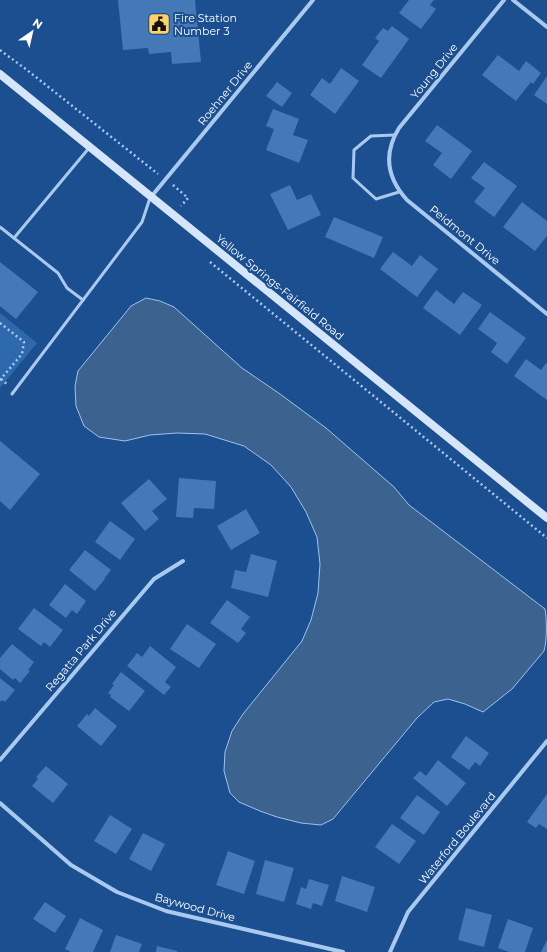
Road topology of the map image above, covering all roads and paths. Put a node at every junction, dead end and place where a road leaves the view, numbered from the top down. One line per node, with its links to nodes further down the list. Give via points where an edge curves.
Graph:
1 (313, 0): 13 (street, Roehner Drive)
2 (504, 0): 7 (street, Young Drive)
3 (513, 0): 4 (street)
4 (547, 27)
5 (0, 50): 10 (path)
6 (0, 74): 8 (main road, Yellow Springs-Fairfield Road)
7 (394, 135): 9 (street, Young Drive); 12 (lane, via 371,136 354,150 353,178 376,198)
8 (90, 147): 13 (main road, Yellow Springs-Fairfield Road); 16 (lane)
9 (388, 159): 12 (street, Peidmont Drive)
10 (150, 168)
11 (177, 189): 14 (path, via 188,198)
12 (399, 192): 19 (street, Peidmont Drive)
13 (151, 196): 18 (lane, via 142,222); 23 (main road, Yellow Springs-Fairfield Road)
14 (183, 204)
15 (0, 227): 16 (lane)
16 (14, 238): 18 (lane, via 58,273 68,288)
17 (209, 260): 24 (path)
18 (83, 300): 22 (lane)
19 (547, 314)
20 (0, 323): 21 (path, via 24,342 22,354)
21 (0, 380)
22 (12, 394)
23 (547, 518)
24 (547, 538)
25 (184, 561): 27 (street, Regatta Park Drive, via 154,579)
26 (547, 741): 30 (street, Waterford Boulevard, via 408,912)
27 (0, 760)
28 (0, 803): 29 (street, Baywood Drive, via 71,865 117,892 166,911)
29 (343, 952)
30 (390, 952)

